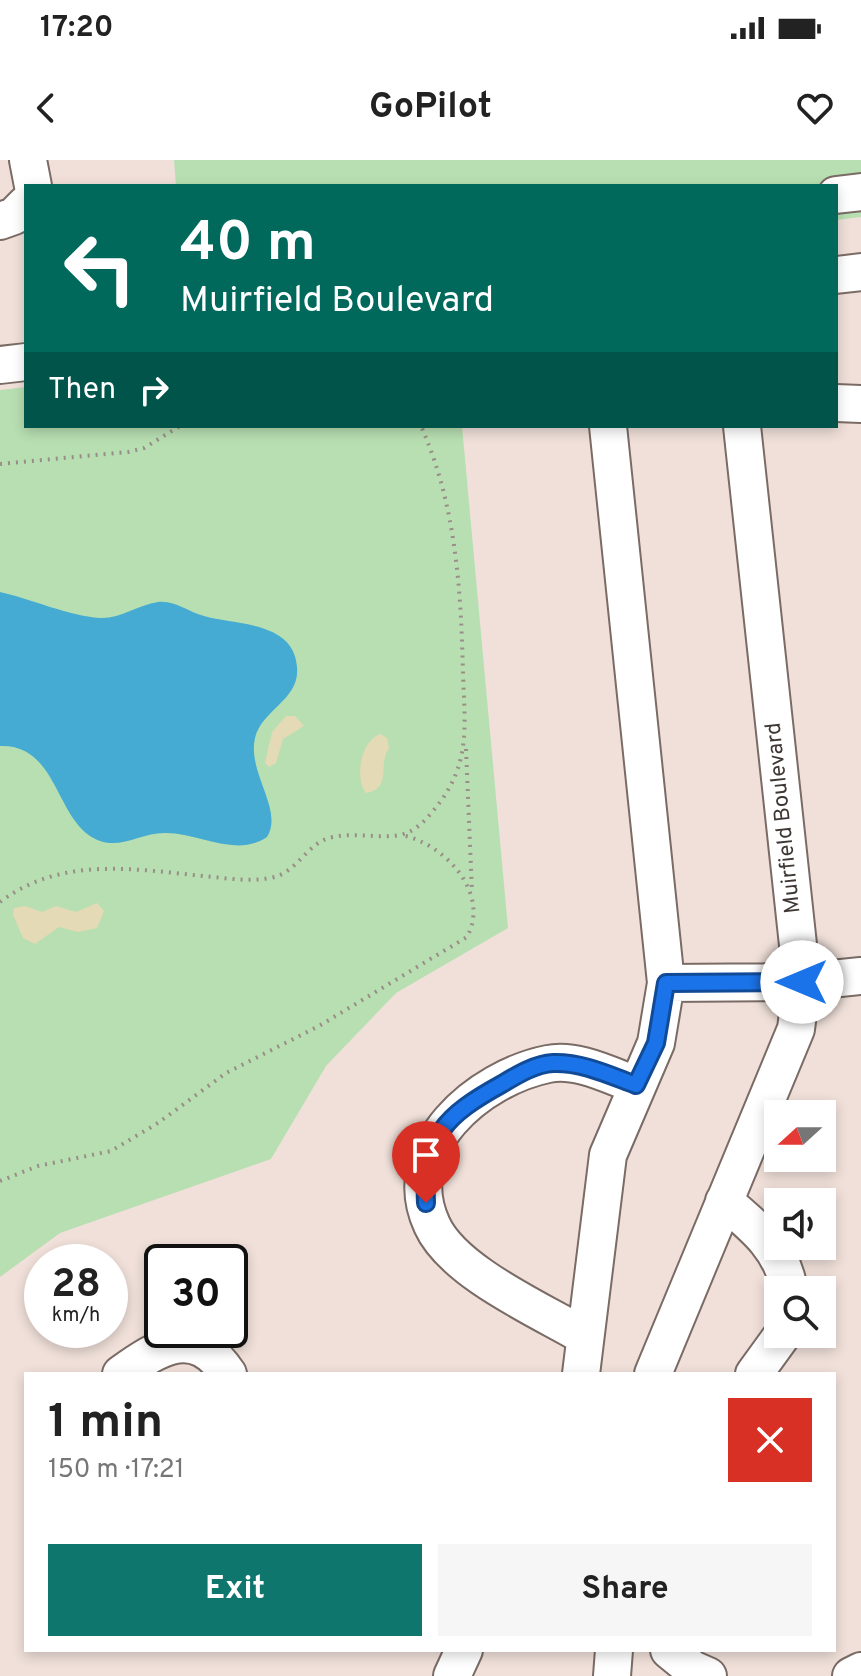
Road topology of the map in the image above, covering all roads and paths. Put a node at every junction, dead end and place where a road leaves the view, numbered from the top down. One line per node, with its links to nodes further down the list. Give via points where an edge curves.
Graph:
1 (28, 160): 2 (street)
2 (33, 184)
3 (861, 192): 4 (street)
4 (838, 195)
5 (24, 206): 6 (street)
6 (0, 221)
7 (861, 272): 8 (street)
8 (838, 275)
9 (24, 362): 10 (street)
10 (0, 365)
11 (838, 403): 12 (street)
12 (861, 404)
13 (177, 428): 17 (path, via 128,452)
14 (422, 428): 18 (path, via 442,483 459,573)
15 (608, 428): 24 (street)
16 (742, 428): 23 (street, Muirfield Boulevard)
17 (0, 464)
18 (465, 741): 19 (path, via 460,771 446,796 415,829); 20 (path)
19 (400, 835): 20 (path, via 435,846); 21 (path, via 323,840 293,869 271,878 85,869 38,880)
20 (471, 894): 26 (path, via 475,923 467,937 319,1026 226,1073 111,1151 38,1166)
21 (0, 902)
22 (861, 976): 23 (street)
23 (802, 982): 24 (street); 27 (street, Muirfield Boulevard, via 796,1029)
24 (666, 983): 25 (street, via 656,1043)
25 (636, 1085): 29 (street, via 608,1155); 29 (street, via 577,1064 550,1063 521,1073 463,1106 444,1125 425,1176 432,1225 446,1246 473,1270)
26 (0, 1181)
27 (724, 1201): 28 (street, via 768,1241); 34 (street, Muirfield Boulevard)
28 (786, 1276)
29 (584, 1336): 33 (street)
30 (773, 1348): 35 (street)
31 (124, 1372): 32 (street, via 158,1348 177,1344 198,1345 219,1359)
32 (227, 1372)
33 (581, 1372)
34 (654, 1372)
35 (755, 1372)
36 (463, 1652): 40 (street)
37 (614, 1652): 41 (street)
38 (671, 1652): 42 (street)
39 (861, 1671): 43 (street)
40 (452, 1676)
41 (612, 1676)
42 (708, 1676)
43 (851, 1676)

